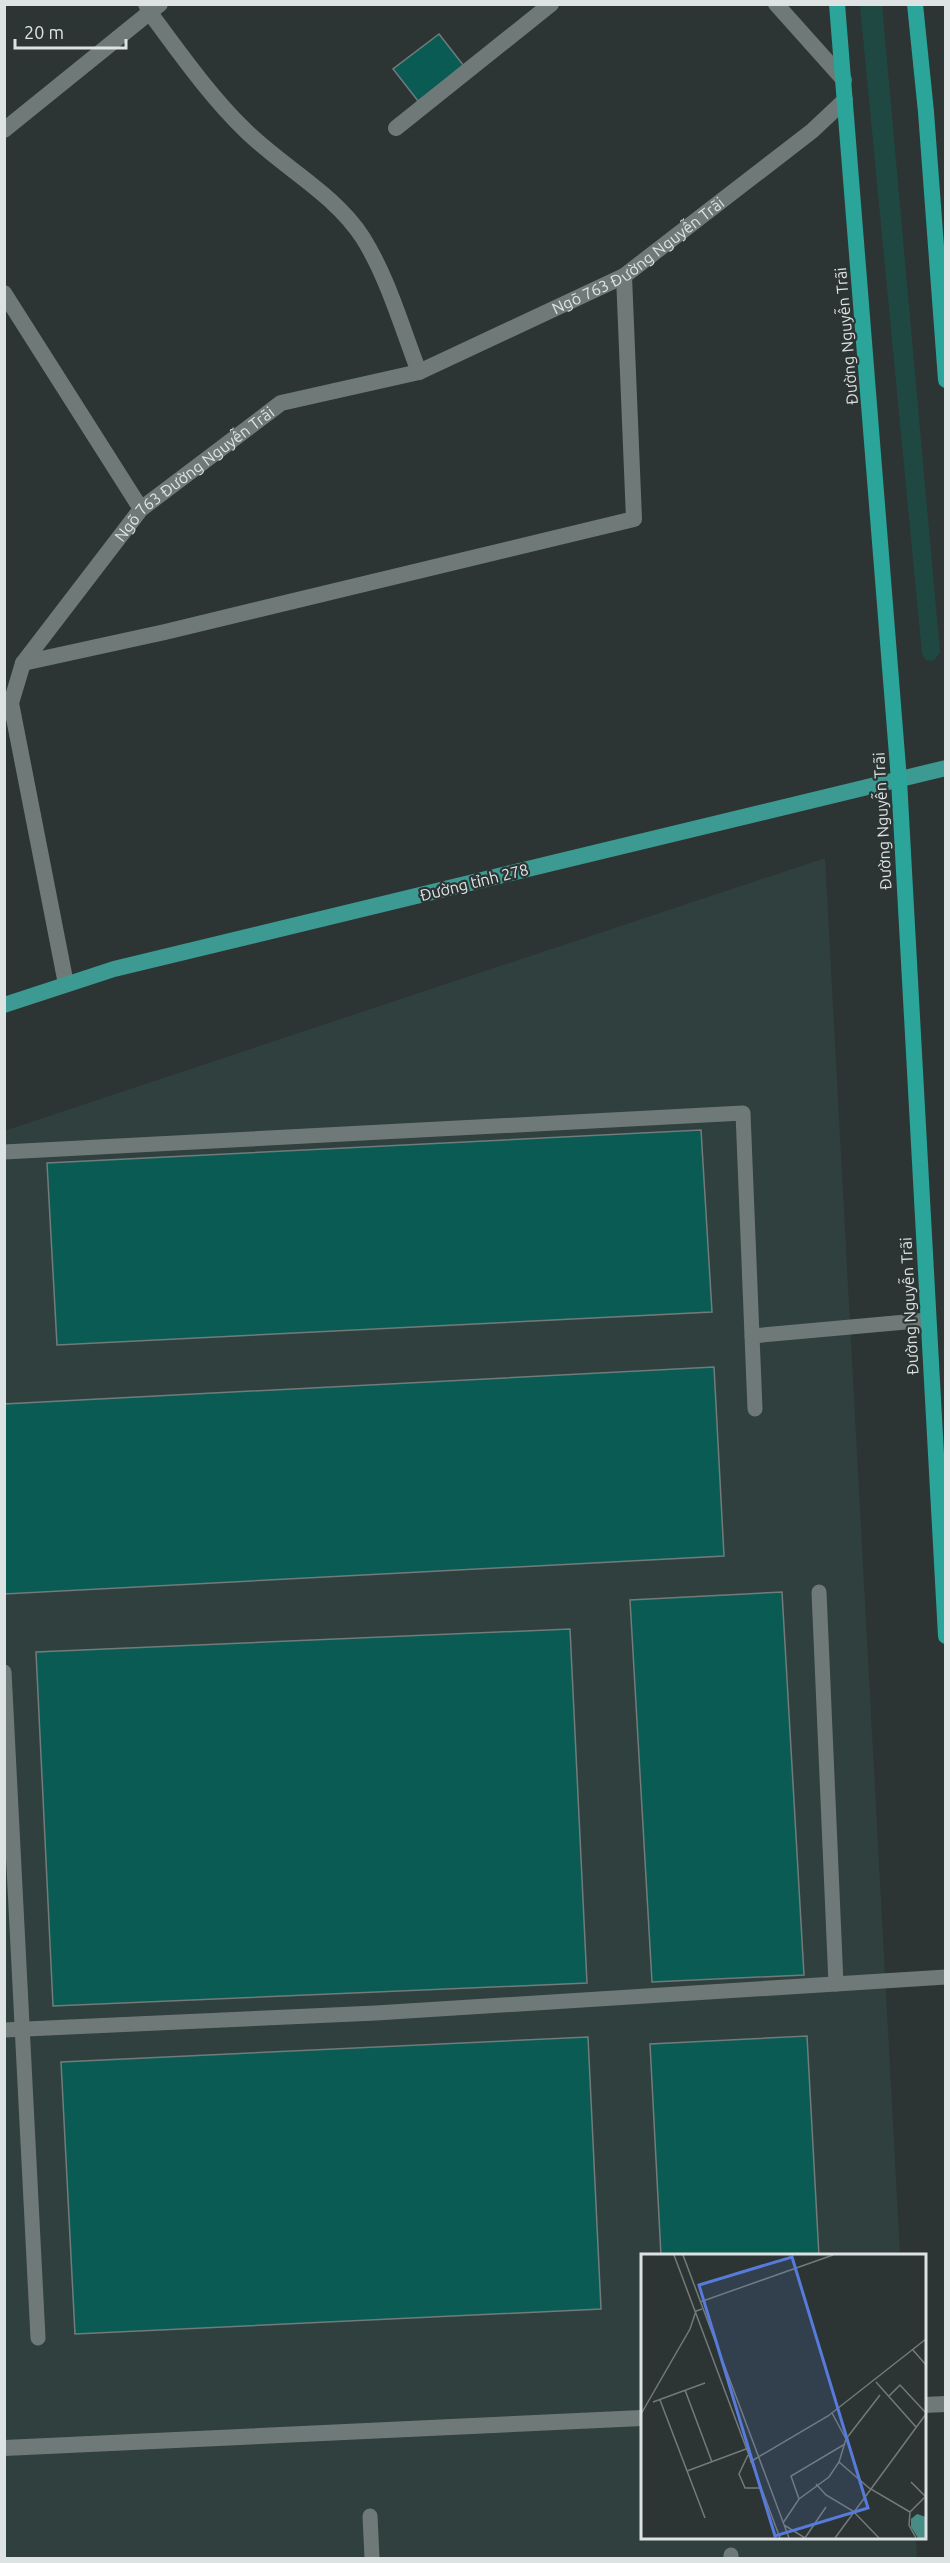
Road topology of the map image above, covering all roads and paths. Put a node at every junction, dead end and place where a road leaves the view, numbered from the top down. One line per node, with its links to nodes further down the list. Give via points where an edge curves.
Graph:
1 (551, 4): 8 (street)
2 (776, 4): 6 (street)
3 (837, 4): 6 (highway, Đường Nguyễn Trãi)
4 (915, 4): 13 (highway)
5 (152, 8): 9 (street); 12 (street, via 245,130 341,212 362,236)
6 (844, 80): 7 (highway, Đường Nguyễn Trãi)
7 (845, 100): 10 (street, Ngõ 763 Đường Nguyễn Trãi, via 812,131); 18 (highway, Đường Nguyễn Trãi)
8 (396, 128)
9 (4, 130)
10 (624, 276): 12 (street, Ngõ 763 Đường Nguyễn Trãi); 15 (street, via 634,519)
11 (4, 293): 14 (street)
12 (419, 372): 14 (street, Ngõ 763 Đường Nguyễn Trãi, via 281,403)
13 (945, 380)
14 (141, 509): 15 (street, Ngõ 763 Đường Nguyễn Trãi)
15 (23, 663): 16 (street, Ngõ 763 Đường Nguyễn Trãi)
16 (8, 706): 19 (street, Ngõ 763 Đường Nguyễn Trãi)
17 (945, 768): 18 (main road, Đường tỉnh 278)
18 (899, 780): 19 (main road, Đường tỉnh 278, via 114,969); 22 (highway, Đường Nguyễn Trãi)
19 (66, 984): 20 (main road, Đường tỉnh 278)
20 (4, 1005)
21 (4, 1152): 23 (lane, via 743,1113)
22 (928, 1320): 23 (lane); 26 (highway, Đường Nguyễn Trãi)
23 (752, 1336): 24 (lane)
24 (755, 1409)
25 (819, 1592): 29 (lane)
26 (945, 1636)
27 (4, 1672): 31 (lane)
28 (945, 1977): 29 (lane)
29 (836, 1984): 31 (lane, via 376,2013)
30 (4, 2030): 31 (lane)
31 (22, 2030): 32 (lane)
32 (38, 2338)
33 (945, 2404): 34 (street)
34 (926, 2405)
35 (641, 2418): 36 (street)
36 (4, 2448)
37 (370, 2516): 38 (lane)
38 (372, 2559)

